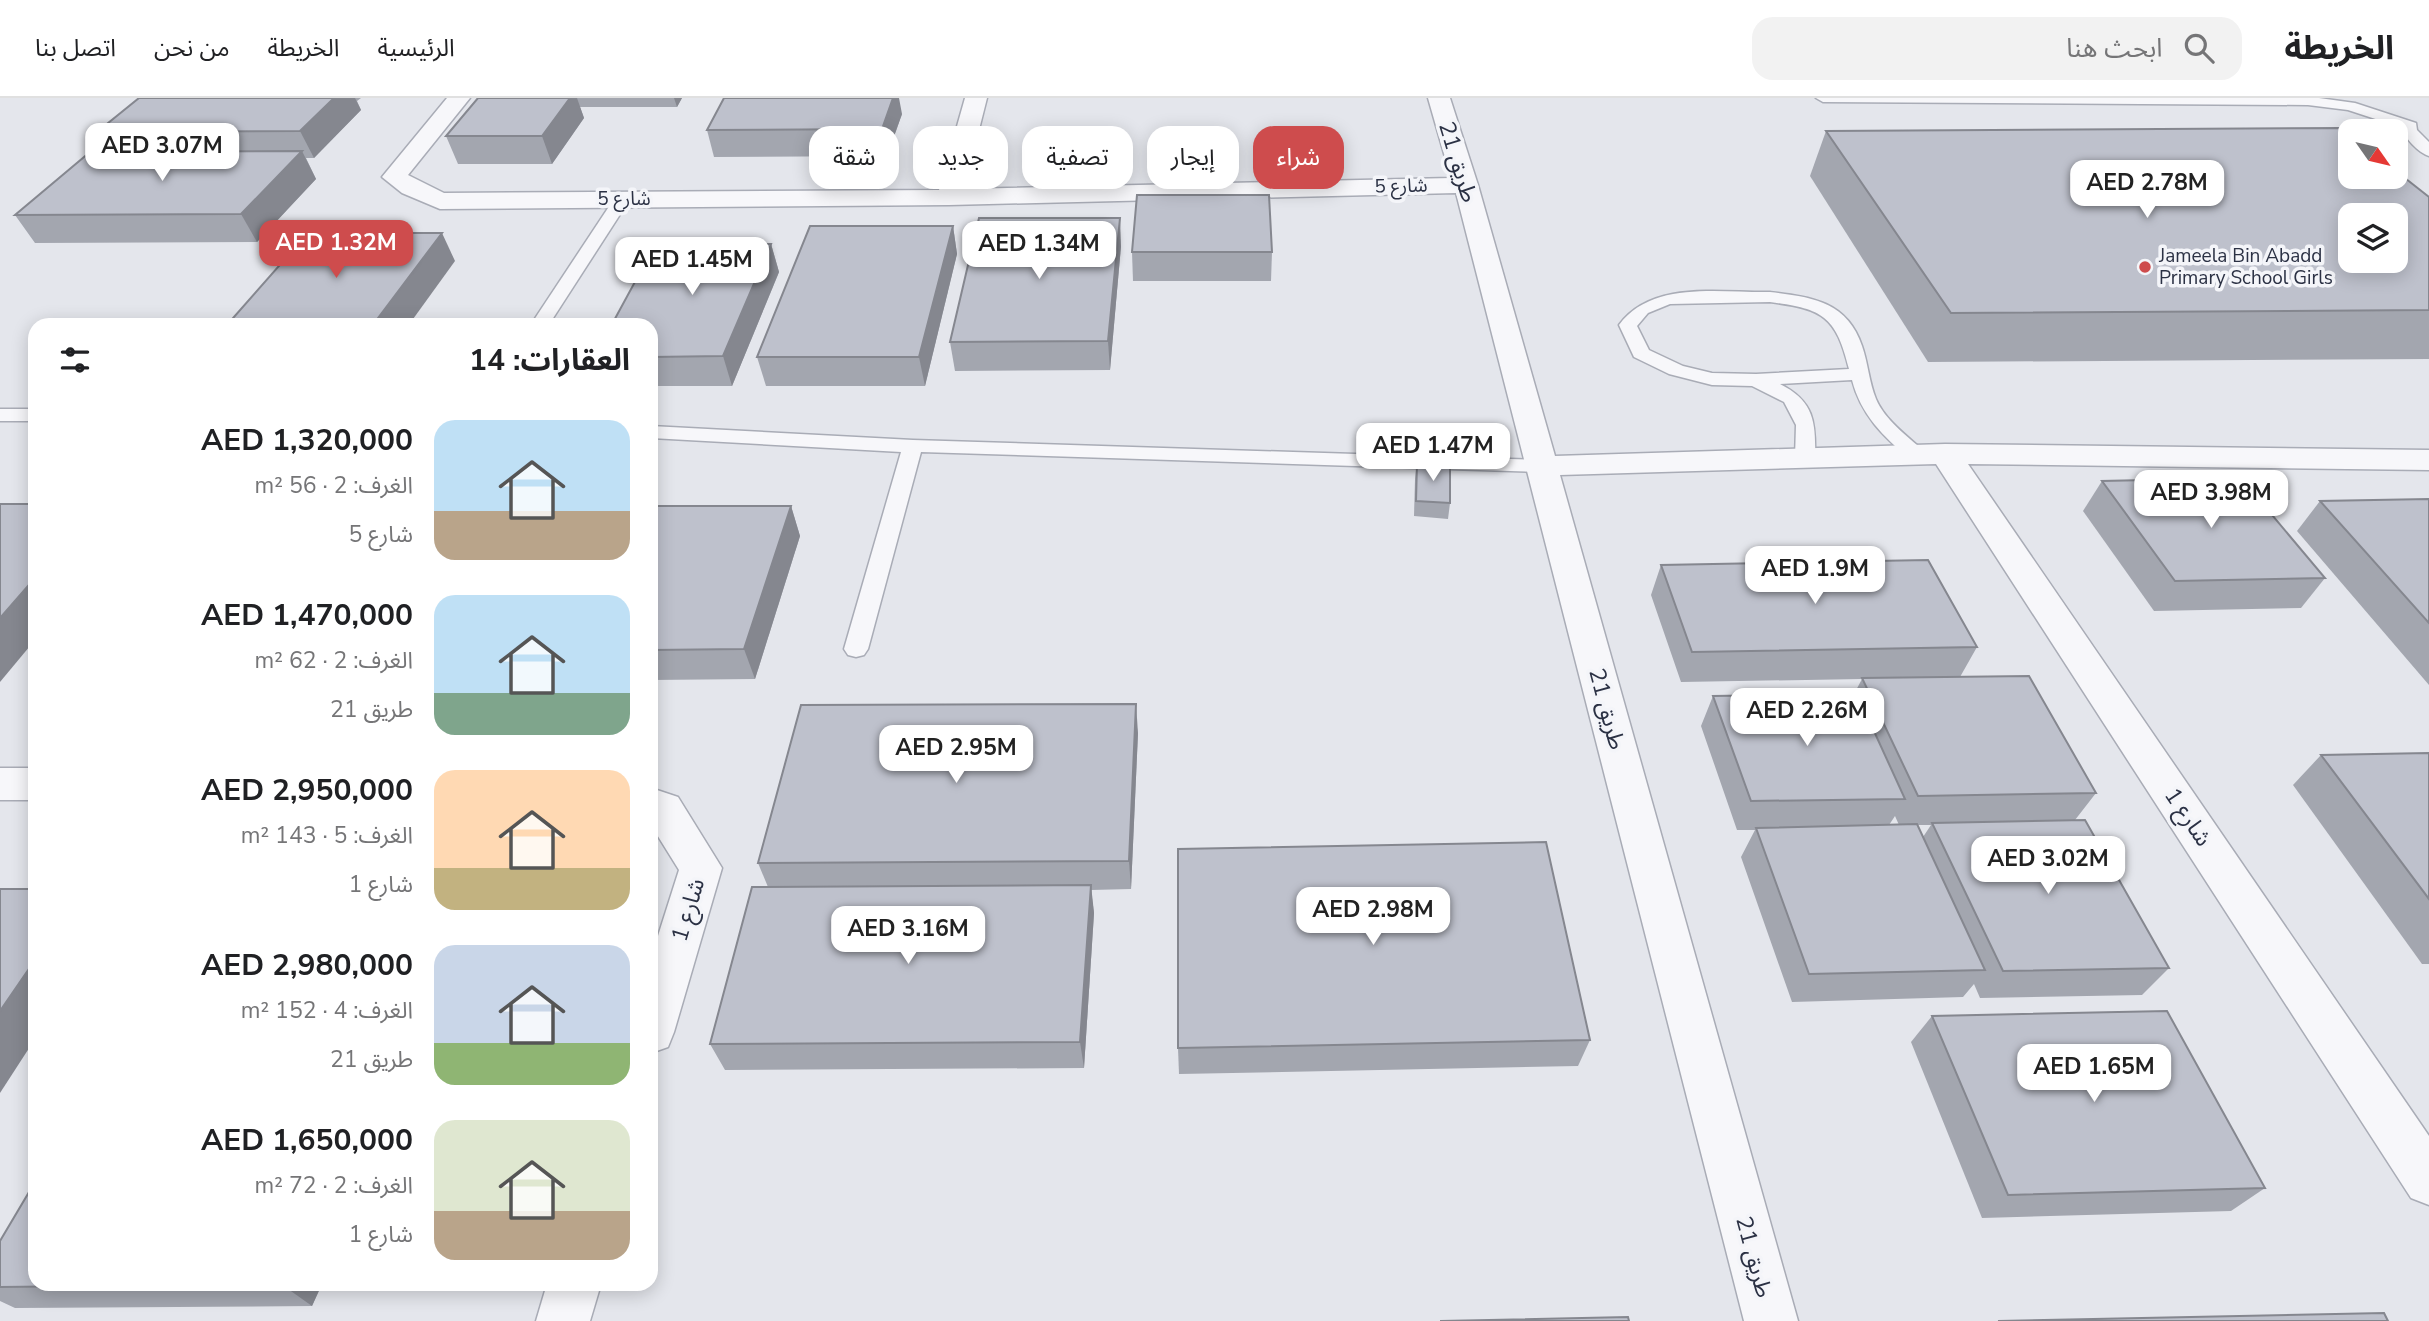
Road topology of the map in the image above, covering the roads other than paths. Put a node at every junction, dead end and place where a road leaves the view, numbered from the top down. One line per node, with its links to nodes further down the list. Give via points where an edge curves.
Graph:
1 (459, 98): 10 (street, شارع 5, via 394,177 440,201)
2 (976, 98): 9 (street)
3 (1439, 98): 8 (street, طريق 21)
4 (1823, 98): 6 (lane, via 2308,100 2350,106)
5 (2429, 121): 6 (lane)
6 (2411, 126): 7 (lane, via 2416,141)
7 (2429, 151)
8 (1466, 185): 9 (street, شارع 5); 21 (street, طريق 21)
9 (948, 197): 10 (street, شارع 5)
10 (622, 199): 11 (lane)
11 (544, 318)
12 (1860, 374): 13 (lane); 13 (lane, via 1840,320 1808,302 1770,297 1667,299 1642,309 1629,325 1641,353 1676,370 1712,379); 18 (lane, via 1867,401 1888,430)
13 (1756, 380): 19 (lane, via 1792,398 1806,425)
14 (0, 415): 15 (lane)
15 (28, 415)
16 (658, 432): 17 (lane)
17 (913, 446): 21 (lane); 22 (lane)
18 (1931, 455): 19 (street); 20 (street); 27 (street, شارع 1)
19 (1804, 458): 21 (street)
20 (2429, 460)
21 (1542, 466): 31 (street, طريق 21)
22 (856, 649)
23 (0, 784): 24 (street)
24 (28, 784)
25 (658, 807): 26 (street, شارع 1, via 701,868)
26 (658, 1009)
27 (2414, 1132): 28 (street, شارع 1)
28 (2429, 1180)
29 (572, 1291): 30 (street)
30 (563, 1321)
31 (1772, 1321)

